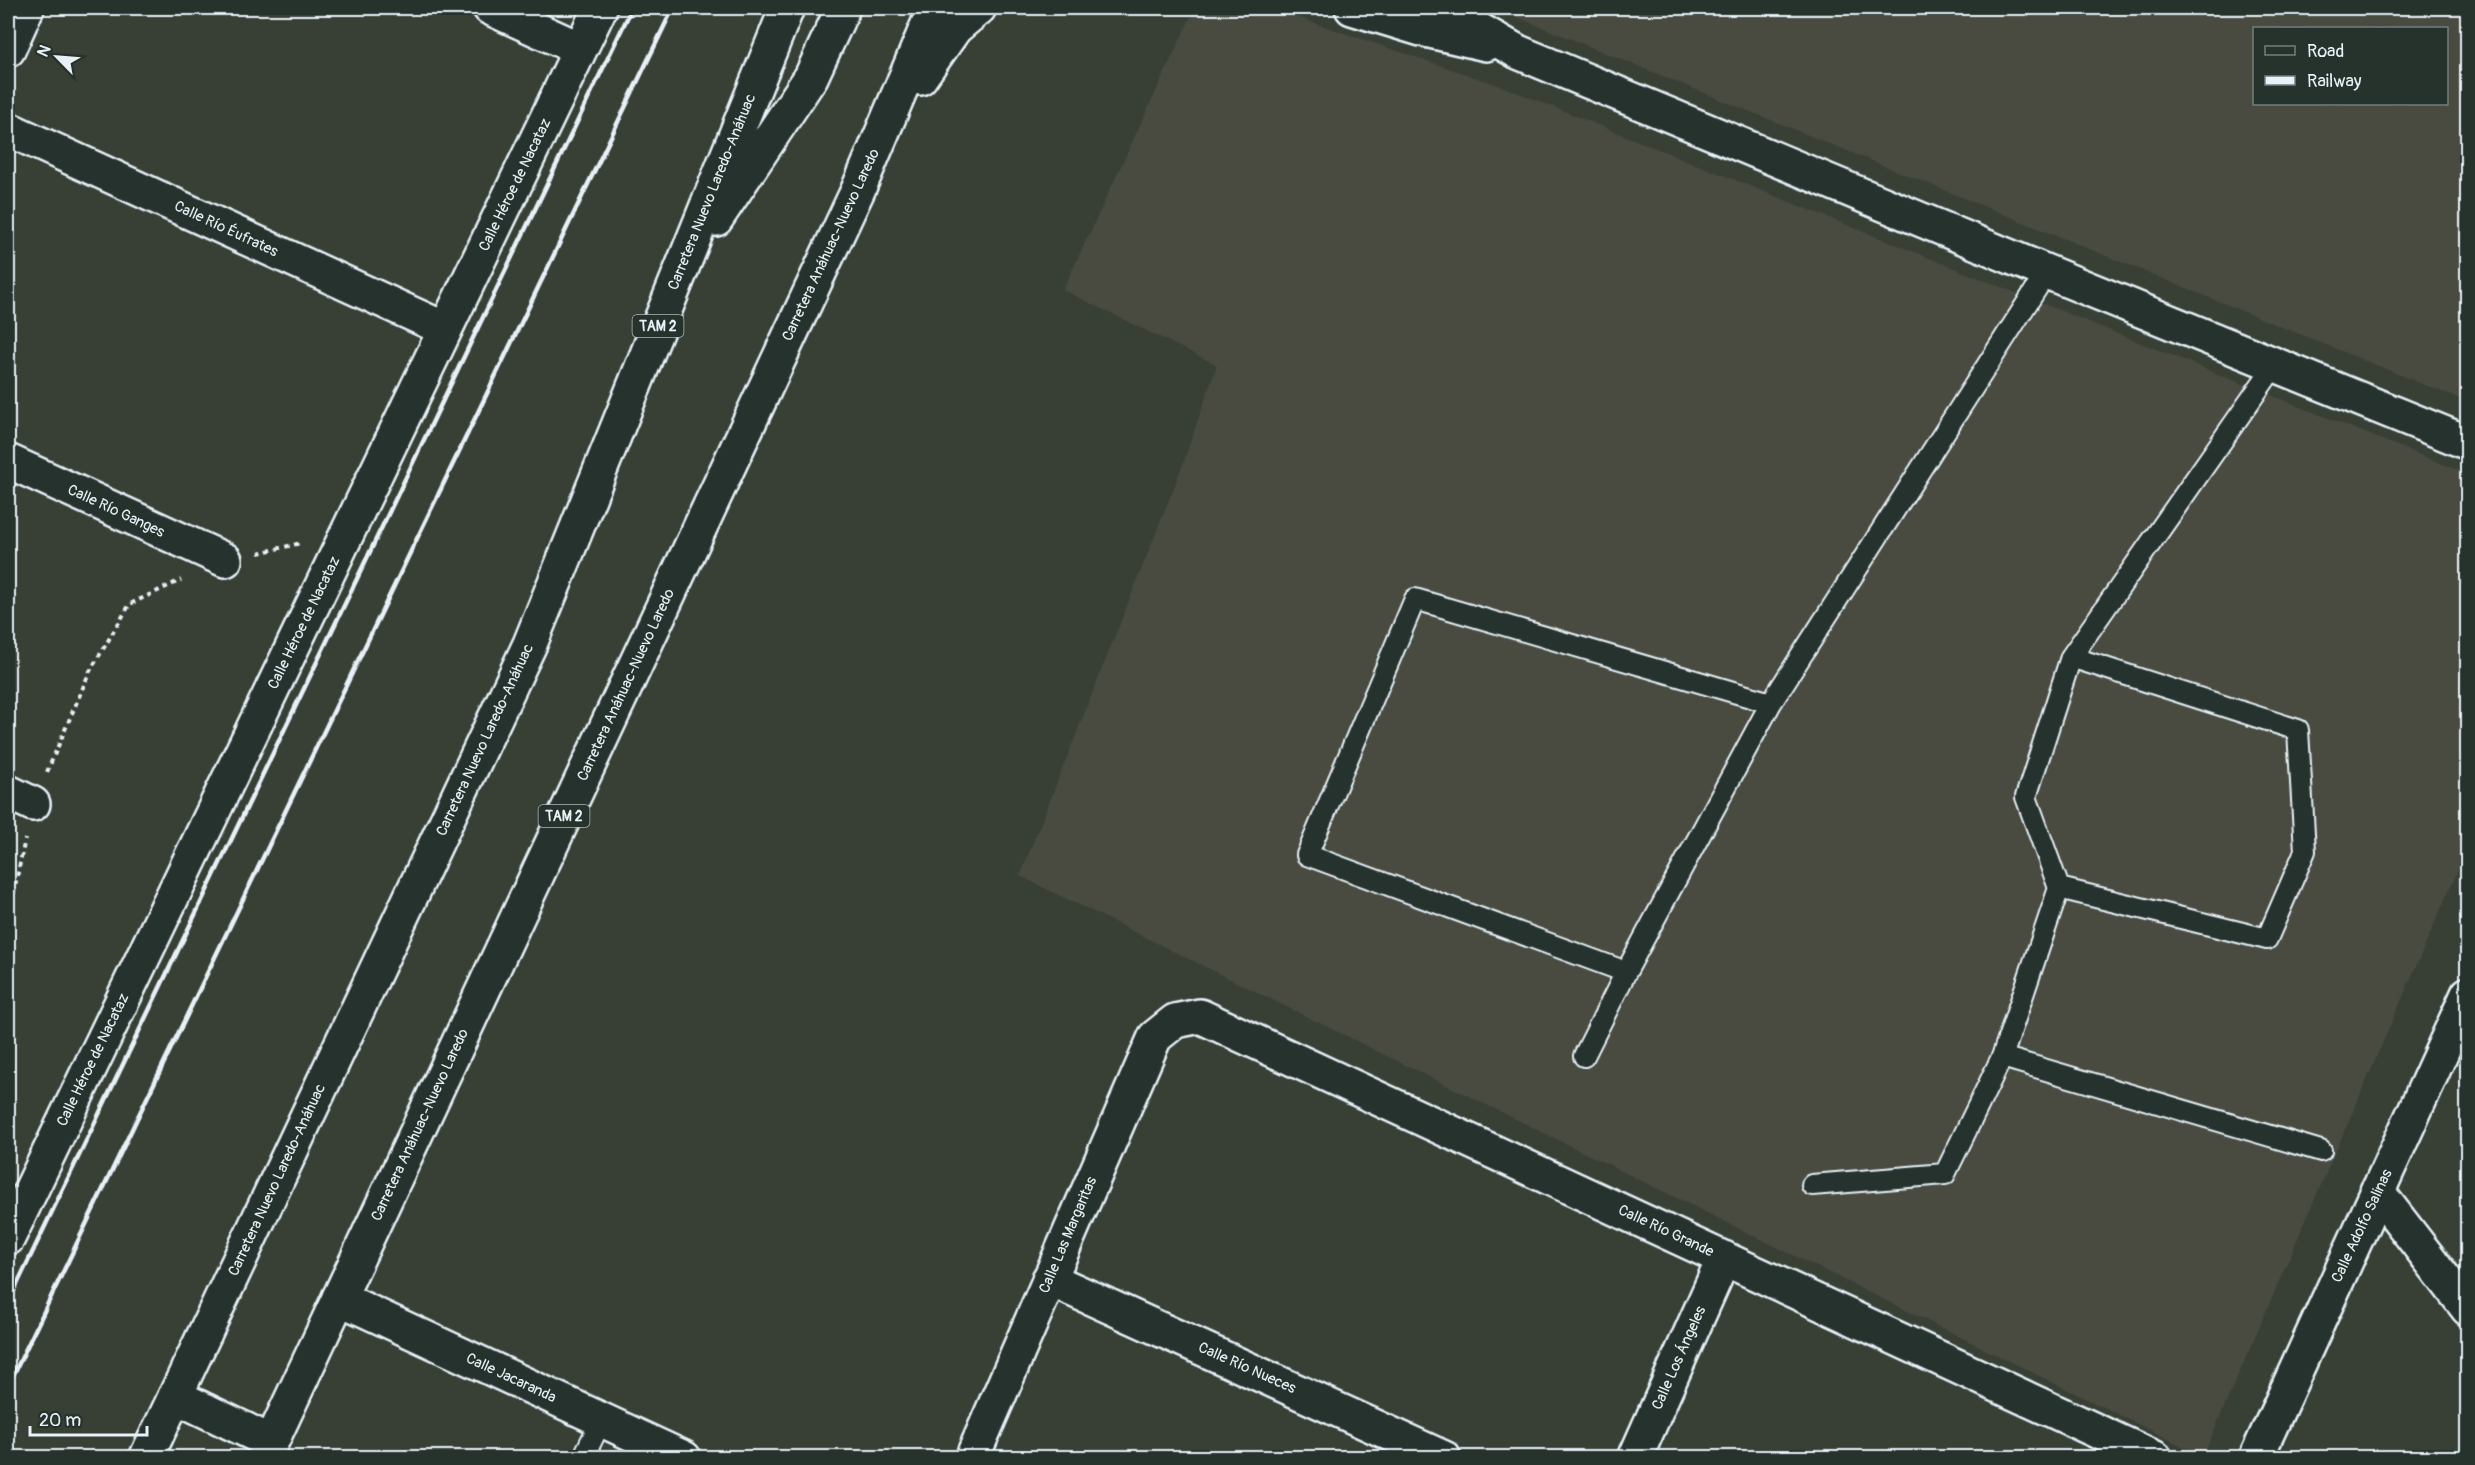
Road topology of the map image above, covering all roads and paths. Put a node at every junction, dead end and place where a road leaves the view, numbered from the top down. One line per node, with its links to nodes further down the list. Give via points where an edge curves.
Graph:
1 (27, 8): 11 (street)
2 (489, 8): 10 (street)
3 (600, 8): 10 (street, Calle Héroe de Nacataz)
4 (787, 8): 16 (street, Carretera Nuevo Laredo-Anáhuac / TAM 2)
5 (843, 8): 16 (street, via 812,77)
6 (935, 8): 14 (street, Carretera Anáhuac-Nuevo Laredo / TAM 2)
7 (979, 8): 14 (street, via 955,28 912,89)
8 (1352, 8): 12 (street)
9 (1441, 8): 12 (street)
10 (580, 49): 17 (street, Calle Héroe de Nacataz)
11 (8, 50)
12 (1518, 52): 15 (street)
13 (8, 129): 17 (street, Calle Río Éufrates)
14 (858, 190): 39 (street, Carretera Anáhuac-Nuevo Laredo / TAM 2)
15 (2047, 272): 18 (street); 24 (lane)
16 (678, 277): 41 (street, Carretera Nuevo Laredo-Anáhuac / TAM 2, via 530,644)
17 (446, 329): 21 (street, Calle Héroe de Nacataz)
18 (2275, 365): 19 (street); 23 (lane)
19 (2468, 443)
20 (8, 461): 22 (street, Calle Río Ganges)
21 (348, 532): 22 (path); 36 (street, Calle Héroe de Nacataz)
22 (225, 560): 25 (path, via 130,604)
23 (2071, 657): 26 (lane, via 2026,797); 26 (lane, via 2298,730 2305,850 2267,939)
24 (1771, 703): 28 (lane); 28 (lane, via 1415,599 1307,855)
25 (20, 798): 27 (path)
26 (2059, 888): 32 (lane)
27 (8, 920)
28 (1626, 972): 31 (lane)
29 (2468, 994): 35 (street, Calle Adolfo Salinas)
30 (1175, 1021): 37 (street, Calle Río Grande, via 1200,1016); 38 (street, Calle Las Margaritas, via 1155,1037)
31 (1584, 1056)
32 (2002, 1057): 33 (lane); 34 (lane, via 1946,1174)
33 (2321, 1151)
34 (1812, 1185)
35 (2377, 1191): 40 (street); 44 (street, Calle Adolfo Salinas)
36 (8, 1238)
37 (1724, 1258): 50 (street, Calle Los Ángeles); 51 (street, Calle Río Grande)
38 (1049, 1280): 48 (street, Calle Las Margaritas); 49 (street, Calle Río Nueces)
39 (339, 1298): 42 (street, Calle Jacaranda); 43 (street, Carretera Anáhuac-Nuevo Laredo / TAM 2)
40 (2468, 1309)
41 (175, 1396): 43 (street); 45 (street, Carretera Nuevo Laredo-Anáhuac / TAM 2)
42 (602, 1419): 46 (lane); 47 (street, Calle Jacaranda)
43 (267, 1450)
44 (2258, 1456)
45 (146, 1458)
46 (583, 1458)
47 (684, 1458)
48 (972, 1458)
49 (1444, 1458)
50 (1635, 1458)
51 (2155, 1458)

